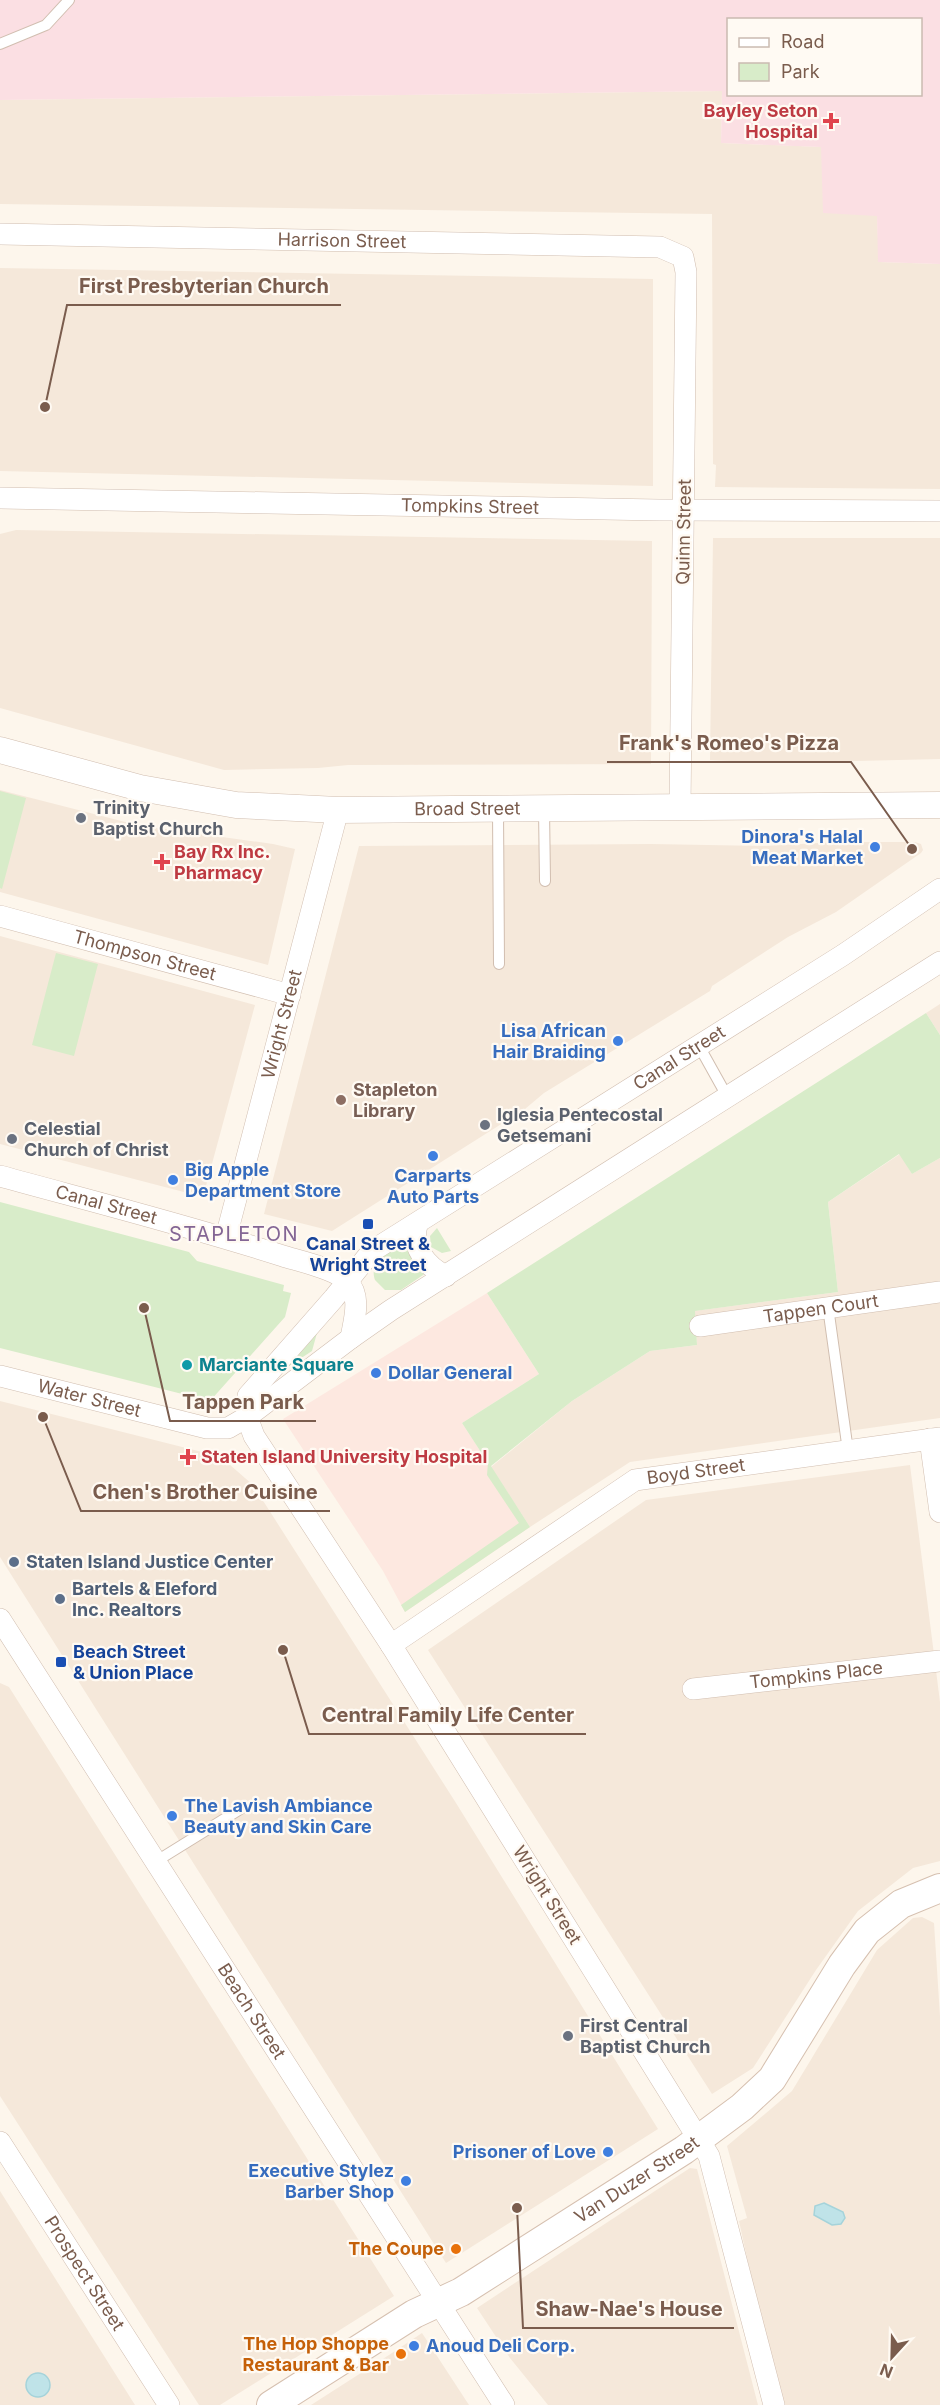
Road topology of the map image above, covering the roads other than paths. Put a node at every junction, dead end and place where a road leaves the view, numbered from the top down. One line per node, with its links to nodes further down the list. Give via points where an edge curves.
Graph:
1 (69, 0): 2 (lane, via 46,24)
2 (0, 44)
3 (0, 234): 4 (street, Harrison Street, via 660,247)
4 (683, 257): 6 (street, Quinn Street)
5 (0, 498): 6 (street, Tompkins Street)
6 (684, 510): 7 (street, Tompkins Street); 10 (street, Quinn Street)
7 (940, 511)
8 (0, 750): 13 (street, Broad Street, via 140,788 236,805)
9 (940, 805): 10 (street, Broad Street)
10 (680, 808): 12 (street, Broad Street)
11 (498, 809): 12 (street, Broad Street); 13 (street, Broad Street); 18 (lane)
12 (544, 809): 14 (lane)
13 (338, 810): 19 (street, Wright Street)
14 (545, 881)
15 (940, 889): 20 (street, Canal Street)
16 (0, 916): 19 (street, Thompson Street)
17 (940, 962): 21 (street)
18 (498, 964)
19 (290, 994): 24 (street, Wright Street)
20 (699, 1046): 21 (lane); 23 (street, Canal Street)
21 (728, 1098): 25 (street)
22 (0, 1176): 24 (street, Canal Street)
23 (417, 1225): 25 (street, via 417,1247 432,1267); 26 (street, Canal Street, via 372,1251)
24 (226, 1237): 26 (street, Canal Street)
25 (446, 1276): 30 (street)
26 (347, 1280): 30 (street, via 356,1308); 32 (street, Canal Street, via 248,1396)
27 (940, 1292): 28 (street, Tappen Court)
28 (828, 1307): 29 (street, Tappen Court); 34 (lane)
29 (700, 1326)
30 (351, 1338): 32 (street)
31 (0, 1376): 32 (street, Water Street, via 207,1428 228,1428)
32 (247, 1417): 37 (street, Wright Street, via 255,1436)
33 (935, 1439): 34 (street, Boyd Street); 35 (street)
34 (848, 1451): 37 (street, Boyd Street, via 635,1480)
35 (940, 1512)
36 (0, 1619): 39 (street, Beach Street)
37 (391, 1645): 45 (street, Wright Street)
38 (0, 1649): 39 (street)
39 (24, 1657): 43 (street, Beach Street)
40 (940, 1661): 41 (street, Tompkins Place)
41 (693, 1689)
42 (242, 1808): 43 (lane)
43 (155, 1862): 47 (street, Beach Street)
44 (940, 1888): 45 (main road, Van Duzer Street, via 901,1904 867,1931 772,2079 750,2101)
45 (699, 2138): 47 (main road, Van Duzer Street, via 480,2280); 51 (street, Wright Street, via 709,2156 724,2207)
46 (0, 2142): 48 (street, Prospect Street)
47 (437, 2303): 49 (main road, Van Duzer Street); 50 (street, Beach Street)
48 (169, 2405)
49 (271, 2405)
50 (504, 2405)
51 (774, 2405)

